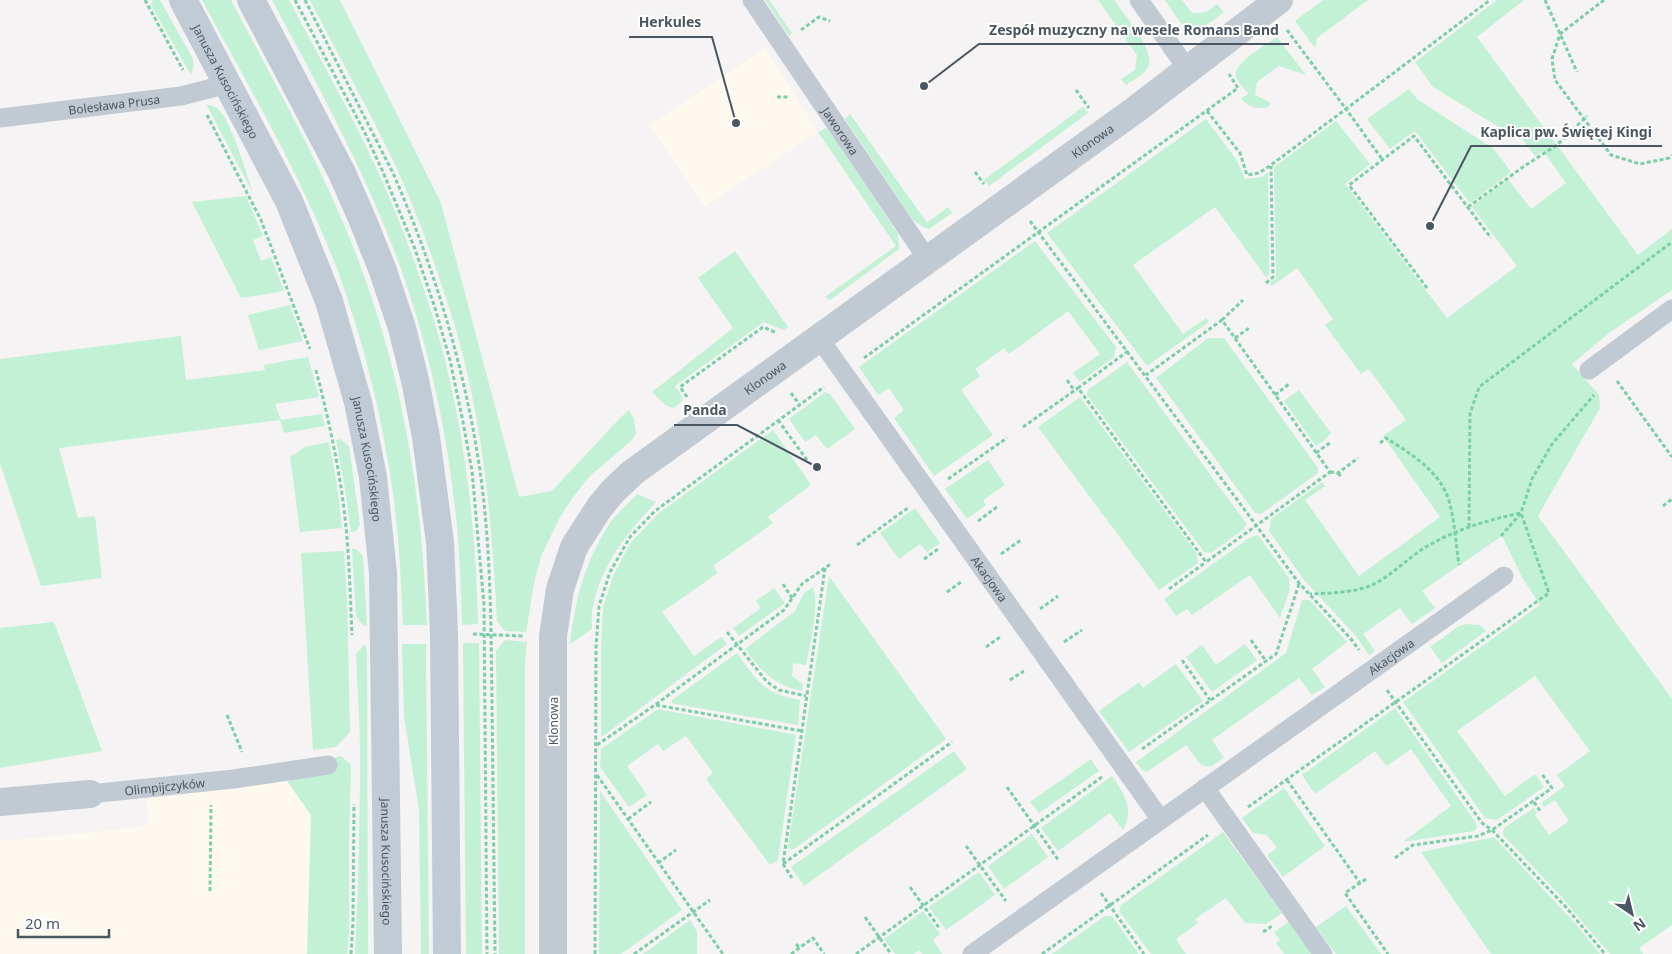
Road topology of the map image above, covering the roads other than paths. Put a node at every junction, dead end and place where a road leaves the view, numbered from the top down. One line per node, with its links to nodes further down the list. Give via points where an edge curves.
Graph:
1 (183, 0): 7 (street, Janusza Kusocińskiego)
2 (251, 0): 20 (street, via 360,213 383,270 415,380 440,542)
3 (752, 0): 9 (lane, Jaworowa)
4 (1139, 0): 6 (lane)
5 (1281, 12): 6 (street, Klonowa)
6 (1188, 70): 9 (street, Klonowa)
7 (228, 84): 8 (lane, Bolesława Prusa, via 196,93); 19 (street, Janusza Kusocińskiego, via 288,201 329,301 358,402 373,477 385,614)
8 (0, 118)
9 (928, 260): 11 (street, Klonowa)
10 (1672, 309): 12 (lane)
11 (819, 338): 18 (lane, Akacjowa); 21 (street, Klonowa, via 632,473 599,508 574,547 560,589 553,636)
12 (1589, 370)
13 (1504, 576): 15 (lane, Akacjowa)
14 (328, 764): 16 (lane, Olimpijczyków, via 211,782)
15 (1205, 788): 18 (lane, Akacjowa); 23 (lane)
16 (90, 794): 17 (street, Olimpijczyków)
17 (0, 802)
18 (1161, 820): 22 (lane, Akacjowa)
19 (388, 954)
20 (447, 954)
21 (553, 954)
22 (972, 954)
23 (1323, 954)

